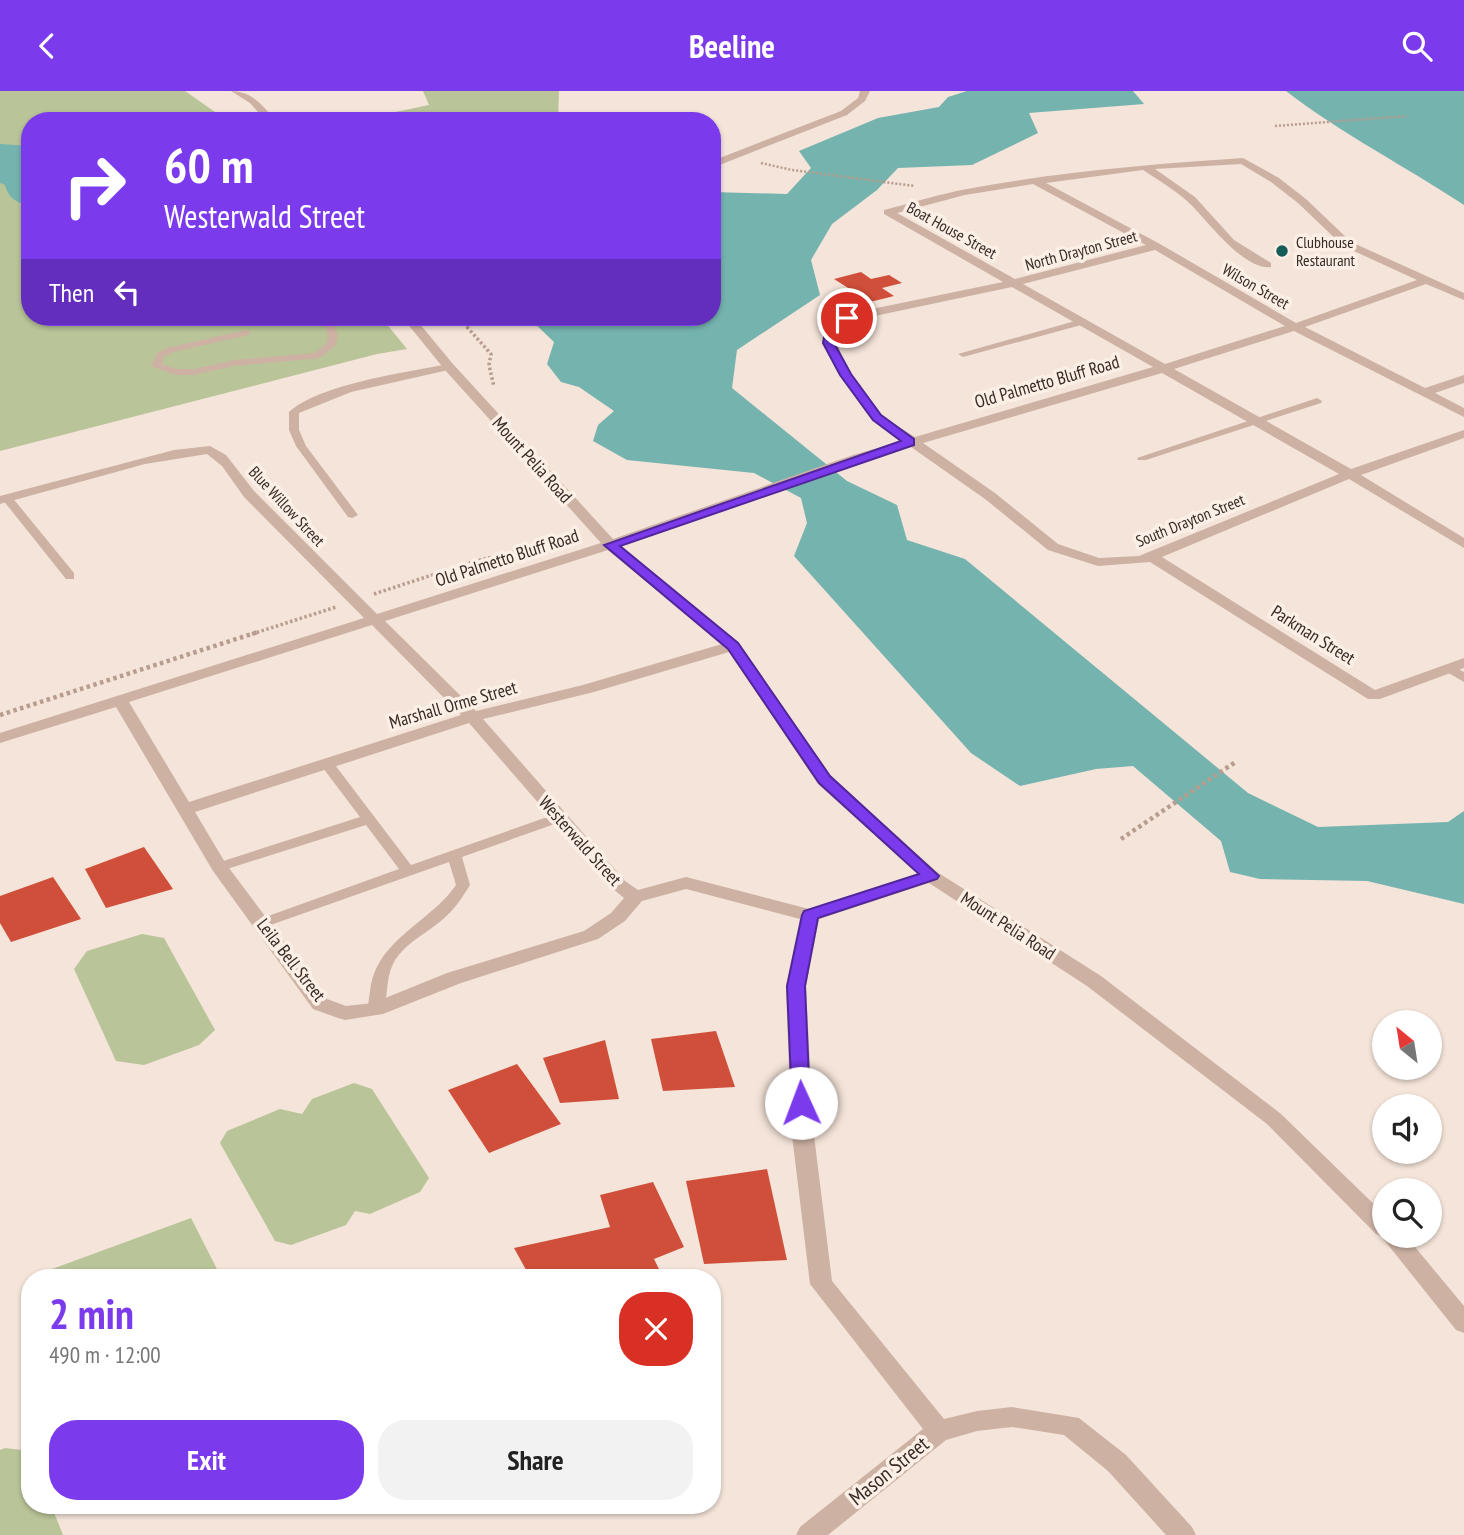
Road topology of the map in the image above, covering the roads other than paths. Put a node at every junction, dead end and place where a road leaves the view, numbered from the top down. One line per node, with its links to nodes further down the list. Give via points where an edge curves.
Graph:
1 (236, 91): 3 (street)
2 (865, 91): 4 (street, via 844,113)
3 (263, 112)
4 (721, 161)
5 (1145, 167): 6 (street, Boat House Street); 8 (street, via 1191,199 1230,242); 9 (street, Boat House Street, via 1243,161 1302,201 1347,244)
6 (1035, 181): 7 (street, Wilson Street); 10 (street, Boat House Street, via 965,192 888,212)
7 (1156, 246): 10 (street, North Drayton Street); 15 (street, Wilson Street)
8 (1267, 265)
9 (1424, 281): 11 (street, Boat House Street); 15 (street, Old Palmetto Bluff Road)
10 (1014, 283): 12 (street, Boat House Street); 26 (street, North Drayton Street, via 847,318 830,327 829,343 846,375 877,417)
11 (1464, 297)
12 (1082, 322): 17 (lane); 19 (street, Boat House Street)
13 (329, 326): 16 (lane, via 331,345 317,356 234,363 194,372 156,366 160,355 170,350)
14 (415, 326): 18 (street, Mount Pelia Road)
15 (1295, 327): 19 (street, Old Palmetto Bluff Road); 21 (street, Wilson Street)
16 (246, 333)
17 (962, 354)
18 (449, 367): 30 (lane, via 386,380 306,404 294,412 294,430 301,446); 32 (street, Mount Pelia Road)
19 (1164, 368): 24 (street, Boat House Street); 26 (street, Old Palmetto Bluff Road)
20 (1464, 379): 21 (street)
21 (1426, 392): 23 (street, Wilson Street)
22 (1317, 401): 24 (lane)
23 (1464, 413)
24 (1255, 420): 27 (lane); 28 (street, Boat House Street)
25 (1464, 435): 28 (street, South Drayton Street)
26 (910, 442): 32 (street, Old Palmetto Bluff Road); 33 (street, South Drayton Street, via 990,496 1053,547 1098,562)
27 (1142, 458)
28 (1350, 474): 31 (street, Boat House Street); 33 (street, South Drayton Street)
29 (4, 499): 34 (lane); 35 (street, Blue Willow Street, via 166,455 207,449 220,456 249,494)
30 (352, 515)
31 (1464, 544)
32 (610, 545): 35 (street, Old Palmetto Bluff Road); 36 (street, Mount Pelia Road)
33 (1151, 556): 37 (street, Parkman Street, via 1374,696)
34 (70, 576)
35 (373, 620): 39 (street, Old Palmetto Bluff Road); 40 (street, Westerwald Street)
36 (733, 646): 40 (street, Marshall Orme Street); 49 (street, Mount Pelia Road, via 824,780)
37 (1457, 666): 38 (lane)
38 (1464, 678)
39 (120, 700): 41 (street, Old Palmetto Bluff Road); 43 (street, Leila Bell Street)
40 (472, 717): 42 (street, Marshall Orme Street); 44 (street, Westerwald Street)
41 (0, 738)
42 (327, 764): 43 (street, Marshall Orme Street); 45 (lane)
43 (186, 809): 47 (street, Leila Bell Street)
44 (558, 818): 46 (lane); 50 (street, Westerwald Street)
45 (369, 819): 47 (lane); 48 (lane)
46 (454, 855): 48 (lane); 53 (lane, via 463,885 446,907 386,958 376,983)
47 (219, 867): 52 (street, Leila Bell Street)
48 (408, 872): 52 (lane)
49 (931, 876): 51 (street); 54 (street, Mount Pelia Road, via 1094,981 1211,1070 1274,1119)
50 (635, 897): 51 (street, Westerwald Street, via 686,883); 53 (street, Leila Bell Street, via 618,917 591,935 454,978)
51 (810, 915): 57 (street, via 796,986 802,1127 821,1284)
52 (262, 923): 53 (street, Leila Bell Street, via 320,1004 345,1013)
53 (376, 1009)
54 (1372, 1216)
55 (1403, 1248): 56 (street)
56 (1464, 1322)
57 (939, 1431): 58 (street, Mason Street); 59 (street, Mason Street, via 1012,1417 1070,1425 1117,1463)
58 (809, 1535)
59 (1183, 1535)

